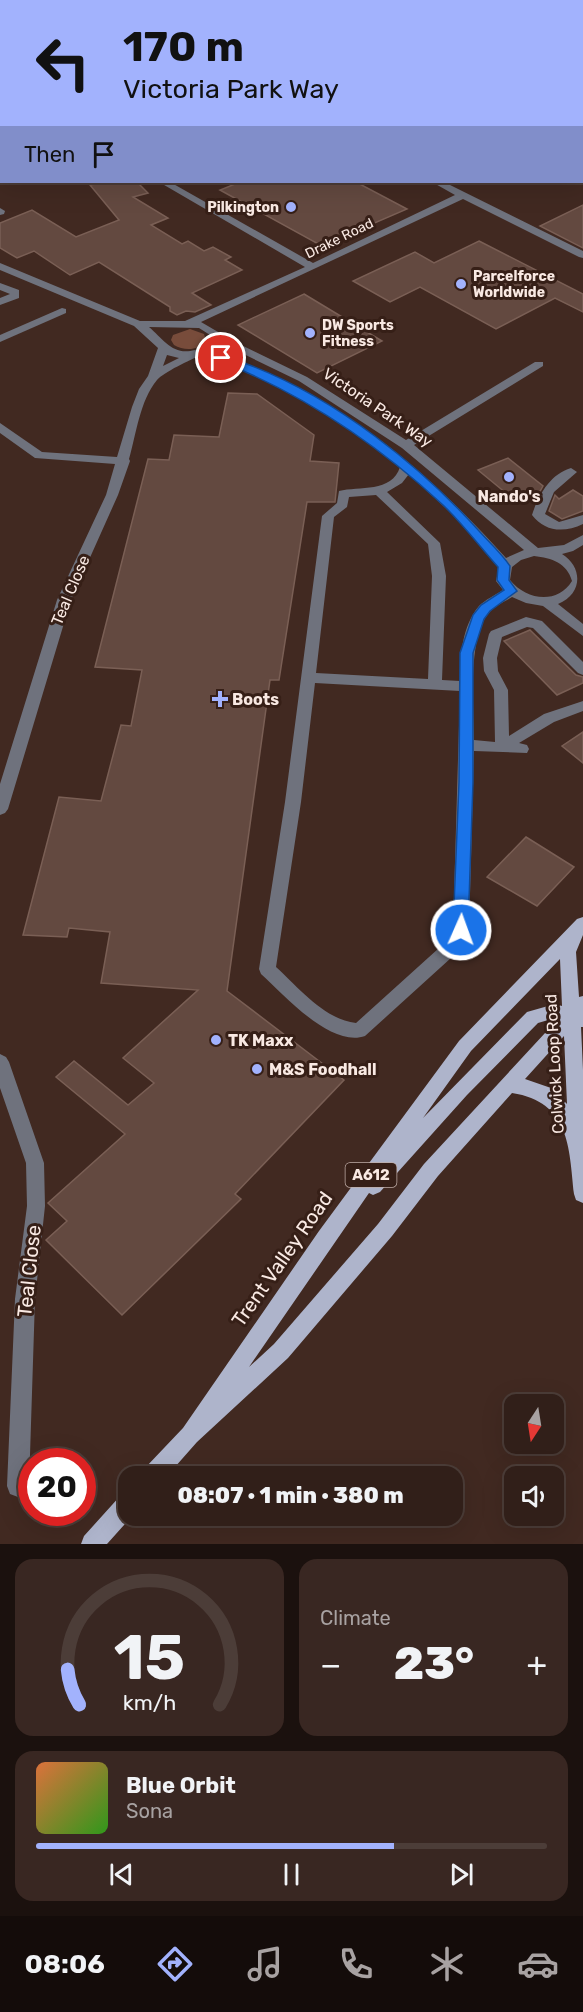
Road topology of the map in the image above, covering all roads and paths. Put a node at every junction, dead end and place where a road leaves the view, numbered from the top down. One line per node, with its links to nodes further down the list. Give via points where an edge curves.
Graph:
1 (166, 183): 6 (street)
2 (438, 183): 3 (street)
3 (464, 195): 4 (street); 6 (street, Drake Road)
4 (583, 255)
5 (0, 266): 11 (street)
6 (313, 267): 9 (street, Drake Road)
7 (0, 286): 8 (street, via 15,292 15,296)
8 (0, 302)
9 (228, 308): 12 (street, Drake Road); 13 (street)
10 (62, 311): 14 (street)
11 (138, 324): 12 (street); 15 (street)
12 (180, 325): 13 (street, Victoria Park Way, via 201,326); 15 (street, via 166,330)
13 (214, 334): 16 (street, via 215,342); 20 (street, Victoria Park Way, via 318,388)
14 (0, 339)
15 (161, 345): 16 (street, Victoria Park Way, via 174,353); 18 (street, Teal Close)
16 (198, 353): 18 (street); 22 (street, Victoria Park Way, via 248,368 314,402)
17 (539, 364): 20 (street)
18 (154, 376): 21 (street, Teal Close, via 138,407)
19 (0, 427): 21 (street, via 39,455)
20 (406, 445): 27 (street, Victoria Park Way)
21 (124, 461): 42 (street, Teal Close, via 64,600)
22 (406, 467): 24 (street, via 401,480); 29 (street, Victoria Park Way, via 448,504)
23 (577, 475): 25 (street, via 554,482 538,515 559,528)
24 (378, 489): 35 (street, via 343,495 343,504 328,516); 36 (street, via 434,543 439,576)
25 (583, 519)
26 (583, 539): 27 (street, via 568,548)
27 (540, 553): 28 (street, Victoria Park Way); 29 (street, via 511,559)
28 (578, 562): 31 (street, Victoria Park Way)
29 (504, 566): 30 (street, Victoria Park Way, via 503,580)
30 (511, 591): 32 (street); 37 (street, via 485,608 478,618 467,653)
31 (579, 594): 32 (street, Victoria Park Way)
32 (546, 602): 33 (street)
33 (583, 631)
34 (583, 670): 40 (street, via 537,624 526,622 496,634 490,658 491,671 501,690)
35 (308, 678): 36 (street); 39 (street, via 267,969 340,1029 358,1031 456,943 461,930)
36 (435, 685): 37 (street)
37 (466, 687): 39 (street)
38 (583, 706): 40 (street, via 549,718)
39 (467, 746): 40 (street)
40 (502, 747): 41 (street)
41 (522, 749)
42 (0, 809)
43 (579, 928): 44 (main road, Colwick Loop Road, via 568,951); 49 (main road, Trent Valley Road / A612, via 465,1046)
44 (579, 1013): 46 (main road, Trent Valley Road / A612, via 541,1047); 47 (main road, Colwick Loop Road); 49 (main road, via 555,1011 533,1017 461,1089)
45 (0, 1062): 51 (street, Teal Close, via 35,1163 36,1206 25,1299)
46 (510, 1085): 47 (main road, via 543,1091 558,1102); 50 (main road, Trent Valley Road / A612, via 431,1170 281,1351)
47 (578, 1143): 48 (main road, Colwick Loop Road)
48 (583, 1194)
49 (326, 1238): 50 (main road, Trent Valley Road / A612)
50 (190, 1435): 52 (main road, Trent Valley Road / A612)
51 (19, 1448)
52 (162, 1466)
53 (118, 1515): 54 (main road)
54 (92, 1544)

